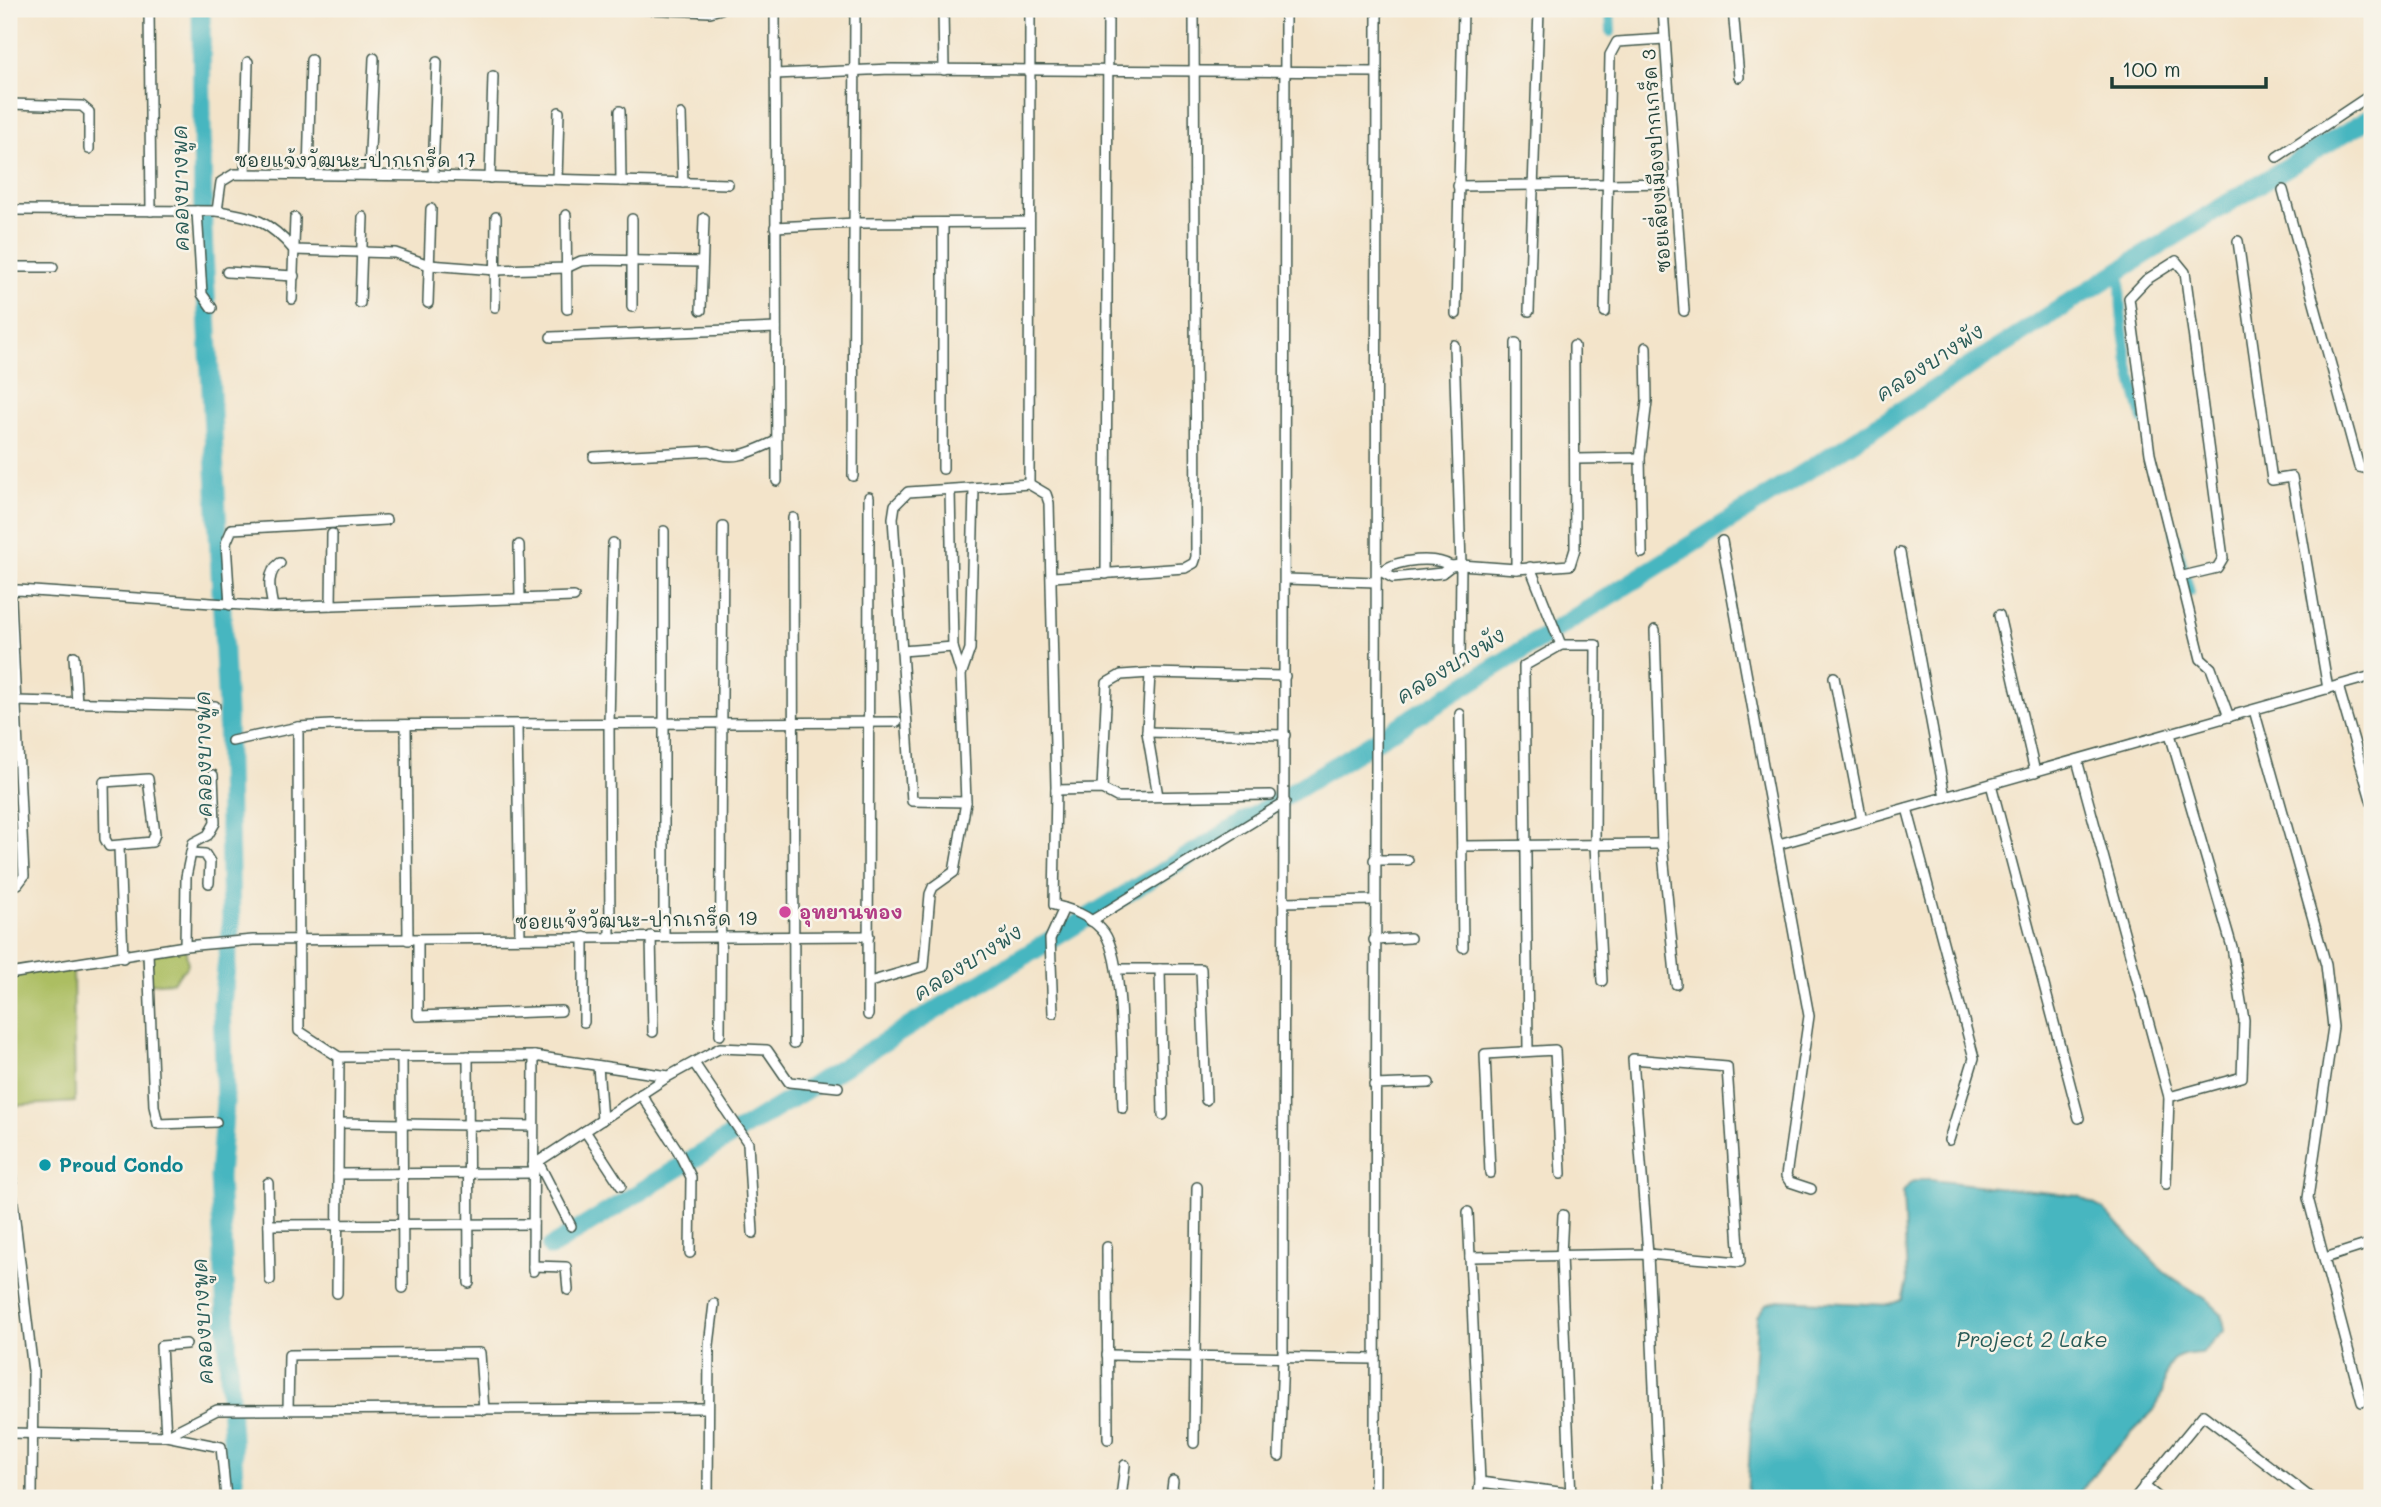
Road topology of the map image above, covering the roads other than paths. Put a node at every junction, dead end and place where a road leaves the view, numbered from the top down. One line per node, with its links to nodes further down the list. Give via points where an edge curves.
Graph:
1 (149, 9): 54 (street)
2 (642, 9): 3 (street)
3 (721, 9)
4 (775, 9): 28 (street)
5 (855, 9): 21 (street)
6 (943, 9): 22 (street)
7 (1030, 9): 25 (street)
8 (1108, 9): 23 (street)
9 (1194, 9): 24 (street)
10 (1285, 9): 26 (street)
11 (1377, 9): 27 (street)
12 (1463, 9): 50 (street)
13 (1539, 9): 49 (street)
14 (1662, 9): 16 (street, ซอยเลี่ยงเมืองปากเกร็ด 3)
15 (1733, 9): 30 (street)
16 (1665, 39): 46 (street, via 1612,46); 47 (street, ซอยเลี่ยงเมืองปากเกร็ด 3)
17 (374, 58): 40 (street)
18 (311, 60): 39 (street)
19 (248, 62): 38 (street)
20 (436, 62): 41 (street)
21 (855, 69): 22 (street); 28 (street); 63 (street)
22 (944, 69): 25 (street)
23 (1108, 70): 24 (street); 25 (street); 124 (street)
24 (1195, 70): 26 (street); 124 (street, via 1196,557 1185,568)
25 (1029, 71): 62 (street)
26 (1285, 71): 27 (street); 127 (street)
27 (1377, 72): 123 (street)
28 (775, 74): 65 (street)
29 (493, 76): 42 (street)
30 (1739, 77)
31 (2372, 94): 37 (street)
32 (9, 104): 36 (street, via 82,106 89,112)
33 (620, 111): 44 (street)
34 (559, 112): 43 (street)
35 (681, 114): 45 (street)
36 (89, 149)
37 (2277, 158)
38 (245, 174): 39 (street, ซอยแจ้งวัฒนะ-ปากเกร็ด 17); 55 (street, ซอยแจ้งวัฒนะ-ปากเกร็ด 17, via 221,182)
39 (308, 175): 40 (street, ซอยแจ้งวัฒนะ-ปากเกร็ด 17)
40 (369, 175): 41 (street, ซอยแจ้งวัฒนะ-ปากเกร็ด 17)
41 (433, 176): 42 (street, ซอยแจ้งวัฒนะ-ปากเกร็ด 17)
42 (490, 178): 43 (street, ซอยแจ้งวัฒนะ-ปากเกร็ด 17)
43 (556, 179): 44 (street, ซอยแจ้งวัฒนะ-ปากเกร็ด 17)
44 (621, 181): 45 (street, ซอยแจ้งวัฒนะ-ปากเกร็ด 17)
45 (682, 183): 48 (street, ซอยแจ้งวัฒนะ-ปากเกร็ด 17)
46 (1606, 183): 47 (street); 49 (street); 88 (street)
47 (1675, 183): 87 (street, ซอยเลี่ยงเมืองปากเกร็ด 3)
48 (728, 184)
49 (1534, 185): 50 (street); 86 (street)
50 (1458, 186): 89 (street)
51 (2283, 190): 101 (street, via 2359,467)
52 (430, 209): 71 (street)
53 (9, 210): 54 (street)
54 (150, 211): 55 (street)
55 (205, 211): 67 (street, via 248,215 276,229); 83 (street, via 202,294)
56 (566, 215): 74 (street)
57 (363, 217): 68 (street)
58 (496, 217): 75 (street)
59 (295, 218): 67 (street)
60 (704, 218): 70 (street)
61 (632, 219): 69 (street)
62 (1029, 222): 64 (street); 104 (street)
63 (856, 223): 64 (street); 65 (street); 102 (street)
64 (943, 223): 100 (street)
65 (775, 227): 90 (street)
66 (2238, 241): 147 (street, via 2272,480 2292,477)
67 (295, 250): 68 (street); 77 (street)
68 (360, 252): 71 (street, via 395,253); 79 (street)
69 (632, 259): 70 (street); 74 (street, via 581,261); 82 (street)
70 (702, 262): 85 (street)
71 (429, 265): 75 (street); 80 (street)
72 (9, 267): 73 (street)
73 (53, 267)
74 (566, 268): 75 (street); 84 (street)
75 (496, 270): 81 (street)
76 (227, 272): 77 (street)
77 (294, 276): 78 (street)
78 (292, 299)
79 (360, 303)
80 (428, 303)
81 (495, 307)
82 (632, 307)
83 (212, 308)
84 (567, 309)
85 (701, 310)
86 (1529, 311)
87 (1684, 311)
88 (1605, 312)
89 (1456, 314)
90 (776, 328): 91 (street); 96 (street)
91 (551, 337)
92 (1516, 343): 122 (street)
93 (1454, 345): 120 (street)
94 (1574, 346): 99 (street)
95 (1646, 347): 98 (street, via 1647,401)
96 (776, 441): 97 (street, via 740,457 709,451); 103 (street)
97 (594, 457)
98 (1640, 458): 99 (street); 116 (street)
99 (1576, 459): 121 (street, via 1575,557 1570,565)
100 (943, 469)
101 (2372, 470)
102 (853, 475)
103 (777, 481)
104 (1029, 484): 106 (street); 125 (street, via 1046,494 1049,503)
105 (950, 490): 106 (street); 138 (street); 139 (street, via 908,492 895,505)
106 (974, 490): 142 (street, via 970,649)
107 (869, 497): 157 (street)
108 (793, 518): 154 (street)
109 (386, 520): 132 (street, via 232,529 226,543)
110 (723, 527): 159 (street)
111 (664, 531): 156 (street)
112 (332, 534): 133 (street)
113 (1722, 541): 182 (street)
114 (613, 543): 158 (street)
115 (519, 545): 130 (street)
116 (1642, 553)
117 (1900, 553): 175 (street)
118 (9, 556): 129 (street)
119 (280, 563): 134 (street, via 270,579)
120 (1456, 566): 122 (street); 123 (street, via 1441,573 1393,578); 141 (street)
121 (1530, 567): 122 (street); 137 (street)
122 (1516, 569)
123 (1380, 570): 128 (street)
124 (1106, 574): 125 (street)
125 (1053, 577): 172 (street)
126 (2179, 577): 126 (street, via 2150,454 2129,298 2146,280 2176,261 2185,272 2223,558 2217,568); 153 (street, via 2201,659 2211,668)
127 (1286, 579): 128 (street); 144 (street)
128 (1376, 582): 188 (street)
129 (11, 592): 132 (street); 148 (street)
130 (520, 597): 131 (street); 133 (street)
131 (574, 597)
132 (223, 604): 134 (street)
133 (331, 605): 134 (street)
134 (273, 607)
135 (1999, 615): 168 (street)
136 (1655, 630): 181 (street)
137 (1561, 645): 183 (street, via 1524,666); 184 (street, via 1596,645)
138 (953, 647): 139 (street); 142 (street)
139 (902, 651): 176 (street, via 912,801)
140 (74, 656): 149 (street)
141 (1460, 663)
142 (961, 673): 176 (street)
143 (1150, 673): 144 (street); 163 (street); 171 (street, via 1121,675 1107,683)
144 (1285, 676): 165 (street)
145 (2372, 676): 147 (street)
146 (1834, 677): 180 (street)
147 (2333, 687): 151 (street); 178 (street)
148 (15, 701): 149 (street); 191 (street, via 24,876)
149 (77, 703): 150 (street)
150 (215, 706)
151 (2254, 710): 153 (street); 278 (street, via 2326,965 2333,1027 2308,1198)
152 (1460, 714): 185 (street)
153 (2229, 717): 164 (street)
154 (794, 722): 157 (street); 159 (street); 200 (street)
155 (897, 722): 157 (street)
156 (664, 723): 158 (street); 159 (street); 198 (street)
157 (868, 723): 201 (street)
158 (609, 724): 160 (street); 196 (street)
159 (721, 724): 199 (street)
160 (517, 725): 161 (street); 203 (street)
161 (406, 726): 162 (street); 205 (street)
162 (298, 727): 166 (street); 207 (street)
163 (1147, 733): 165 (street); 174 (street)
164 (2170, 734): 167 (street); 237 (street, via 2232,947 2244,1020 2242,1077)
165 (1285, 735): 177 (street)
166 (232, 741)
167 (2077, 760): 168 (street); 237 (street)
168 (2035, 772): 170 (street)
169 (213, 775): 187 (street, via 215,823 208,835 193,843)
170 (1991, 784): 175 (street); 241 (street)
171 (1101, 789): 172 (street); 174 (street, via 1117,797)
172 (1056, 790): 194 (street, via 1054,905)
173 (1271, 795): 174 (street)
174 (1158, 796)
175 (1945, 797): 179 (street)
176 (966, 802): 215 (street, via 954,872 930,894 924,966)
177 (1285, 802): 193 (street); 195 (street)
178 (2372, 803)
179 (1907, 808): 180 (street); 250 (street, via 1974,1058)
180 (1862, 821): 182 (street)
181 (1662, 844): 184 (street); 217 (street)
182 (1779, 844): 261 (street, via 1809,1016 1786,1176)
183 (1525, 845): 184 (street); 185 (street); 225 (street)
184 (1595, 845): 216 (street)
185 (1462, 846): 209 (street)
186 (118, 847): 186 (street, via 106,842 104,782 148,779 154,839 145,845); 211 (street)
187 (191, 853): 190 (street, via 205,854 210,862); 208 (street, via 183,914)
188 (1374, 860): 189 (street); 192 (street)
189 (1408, 860)
190 (209, 883)
191 (9, 886)
192 (1374, 900): 193 (street); 206 (street)
193 (1284, 902): 289 (street)
194 (1064, 908): 195 (street); 219 (street, via 1050,942)
195 (1091, 920): 212 (street, via 1104,930)
196 (610, 936): 197 (street, ซอยแจ้งวัฒนะ-ปากเกร็ด 19); 202 (street, ซอยแจ้งวัฒนะ-ปากเกร็ด 19)
197 (651, 936): 198 (street, ซอยแจ้งวัฒนะ-ปากเกร็ด 19); 222 (street)
198 (664, 936): 199 (street, ซอยแจ้งวัฒนะ-ปากเกร็ด 19)
199 (721, 936): 200 (street, ซอยแจ้งวัฒนะ-ปากเกร็ด 19); 223 (street)
200 (794, 936): 201 (street, ซอยแจ้งวัฒนะ-ปากเกร็ด 19); 224 (street)
201 (869, 936): 220 (street)
202 (584, 937): 203 (street, ซอยแจ้งวัฒนะ-ปากเกร็ด 19); 221 (street)
203 (520, 938): 205 (street, ซอยแจ้งวัฒนะ-ปากเกร็ด 19)
204 (1410, 938): 206 (street)
205 (413, 940): 207 (street, ซอยแจ้งวัฒนะ-ปากเกร็ด 19); 218 (street, via 418,1016)
206 (1374, 940): 234 (street)
207 (298, 941): 208 (street, ซอยแจ้งวัฒนะ-ปากเกร็ด 19); 228 (street, via 299,1031)
208 (185, 946): 210 (street, ซอยแจ้งวัฒนะ-ปากเกร็ด 19)
209 (1463, 947)
210 (148, 953): 211 (street, ซอยแจ้งวัฒนะ-ปากเกร็ด 19); 244 (street, via 158,1124)
211 (122, 958): 214 (street, ซอยแจ้งวัฒนะ-ปากเกร็ด 19)
212 (1118, 969): 213 (street); 239 (street)
213 (1160, 969): 238 (street, via 1201,969); 240 (street)
214 (9, 974)
215 (873, 981)
216 (1602, 981)
217 (1675, 984)
218 (561, 1011)
219 (1053, 1013)
220 (868, 1016)
221 (584, 1022)
222 (653, 1032)
223 (720, 1035)
224 (794, 1043)
225 (1528, 1050): 252 (street, via 1485,1054); 256 (street, via 1555,1050)
226 (468, 1056): 227 (street); 229 (street); 247 (street)
227 (534, 1056): 231 (street); 248 (street)
228 (339, 1057): 229 (street); 245 (street)
229 (402, 1057): 246 (street)
230 (694, 1063): 232 (street); 235 (street, via 720,1048 766,1050 789,1082); 270 (street, via 748,1143)
231 (598, 1066): 232 (street); 243 (street)
232 (668, 1076): 236 (street)
233 (1429, 1083): 234 (street)
234 (1374, 1085): 290 (street)
235 (838, 1087)
236 (641, 1094): 243 (street); 273 (street, via 691,1177)
237 (2168, 1097): 258 (street)
238 (1206, 1100)
239 (1123, 1108)
240 (1163, 1115)
241 (2079, 1118)
242 (9, 1120): 277 (street, via 12,1195)
243 (602, 1120): 249 (street)
244 (216, 1122)
245 (338, 1123): 246 (street); 253 (street)
246 (402, 1124): 247 (street); 254 (street)
247 (469, 1125): 248 (street); 255 (street)
248 (533, 1126): 251 (street)
249 (585, 1131): 251 (street); 259 (street)
250 (1949, 1140)
251 (535, 1167): 255 (street); 267 (street); 269 (street)
252 (1490, 1173)
253 (338, 1174): 254 (street); 264 (street)
254 (402, 1174): 255 (street); 265 (street)
255 (468, 1174): 266 (street)
256 (1561, 1174)
257 (268, 1183): 268 (street)
258 (2166, 1184)
259 (621, 1186)
260 (1197, 1187): 288 (street)
261 (1811, 1189)
262 (1468, 1212): 276 (street)
263 (1563, 1216): 275 (street)
264 (337, 1224): 265 (street); 268 (street); 284 (street)
265 (403, 1224): 266 (street); 282 (street)
266 (469, 1224): 267 (street); 281 (street)
267 (533, 1224): 283 (street, via 533,1269 566,1267)
268 (269, 1225): 280 (street)
269 (571, 1226)
270 (753, 1233)
271 (2372, 1243): 278 (street)
272 (1107, 1247): 287 (street)
273 (690, 1253)
274 (1648, 1254): 274 (street, via 1740,1262 1727,1067 1633,1059); 275 (street); 314 (street)
275 (1561, 1256): 276 (street); 305 (street)
276 (1470, 1257): 303 (street)
277 (21, 1258): 279 (street); 296 (street, via 33,1371)
278 (2325, 1258): 291 (street)
279 (9, 1259)
280 (270, 1280)
281 (469, 1283)
282 (403, 1288)
283 (568, 1290)
284 (337, 1293)
285 (714, 1304): 292 (street)
286 (186, 1344): 297 (street, via 161,1346)
287 (1107, 1355): 288 (street); 298 (street)
288 (1196, 1357): 289 (street); 299 (street)
289 (1283, 1357): 290 (street); 300 (street)
290 (1374, 1359): 311 (street)
291 (2362, 1402)
292 (708, 1408): 294 (street); 308 (street)
293 (288, 1410): 294 (street); 294 (street, via 289,1355 480,1353); 297 (street, via 217,1410)
294 (484, 1410)
295 (9, 1433): 296 (street)
296 (33, 1436): 297 (street); 306 (street)
297 (166, 1436): 307 (street, via 221,1447)
298 (1108, 1439)
299 (1194, 1443)
300 (1279, 1456)
301 (1125, 1465): 309 (street)
302 (1173, 1480): 310 (street)
303 (1480, 1482): 305 (street); 312 (street)
304 (2144, 1486): 315 (street); 316 (street); 317 (street, via 2203,1415)
305 (1571, 1496): 313 (street)
306 (32, 1498)
307 (226, 1498)
308 (708, 1498)
309 (1121, 1498)
310 (1171, 1498)
311 (1375, 1498)
312 (1478, 1498)
313 (1607, 1498)
314 (1659, 1498)
315 (2135, 1498)
316 (2159, 1498)
317 (2311, 1498)

